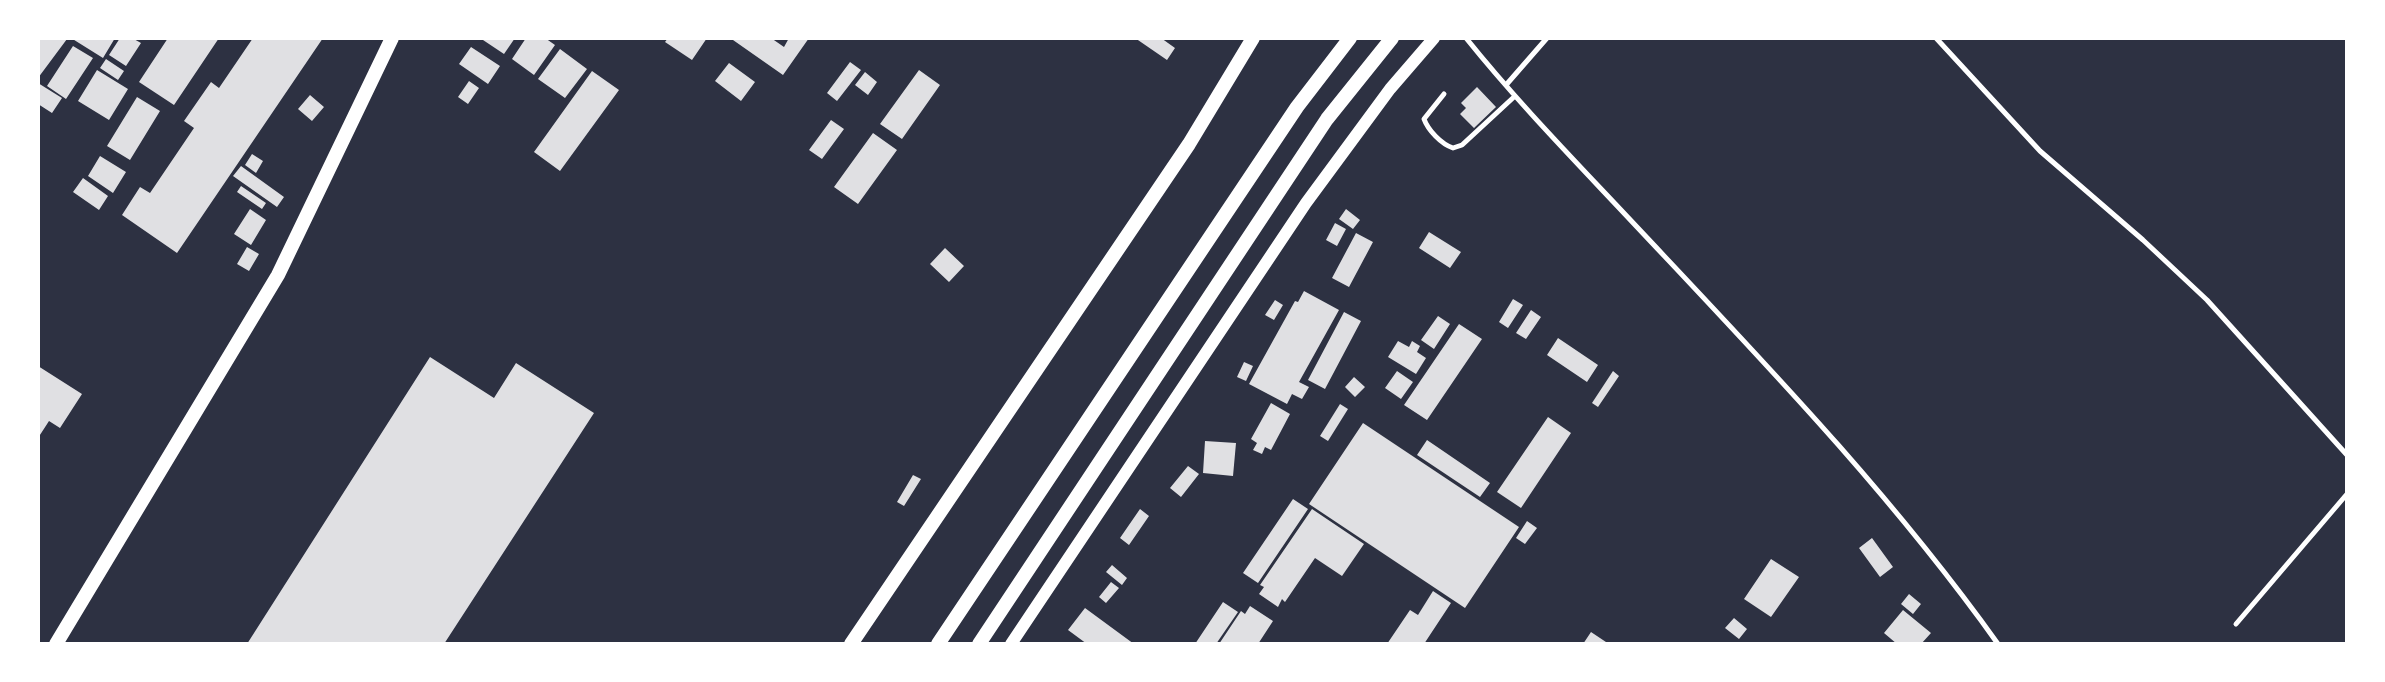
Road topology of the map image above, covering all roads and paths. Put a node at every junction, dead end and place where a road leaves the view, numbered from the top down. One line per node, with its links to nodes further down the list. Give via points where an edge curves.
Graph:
1 (392, 38): 15 (main road, via 278,275)
2 (1253, 38): 16 (main road, via 1189,144)
3 (1350, 38): 17 (main road, via 1297,107)
4 (1392, 38): 18 (main road, via 1327,119)
5 (1434, 38): 19 (street, via 1306,203)
6 (1466, 38): 9 (lane)
7 (1547, 38): 9 (lane)
8 (1936, 38): 12 (lane, via 2040,151 2207,300)
9 (1506, 85): 11 (lane)
10 (1444, 94): 11 (lane, via 1424,119 1453,148)
11 (1515, 96): 20 (lane, via 1860,470)
12 (2347, 455)
13 (2347, 494): 14 (lane)
14 (2236, 624)
15 (56, 644)
16 (851, 644)
17 (938, 644)
18 (979, 644)
19 (1011, 644)
20 (1998, 644)

